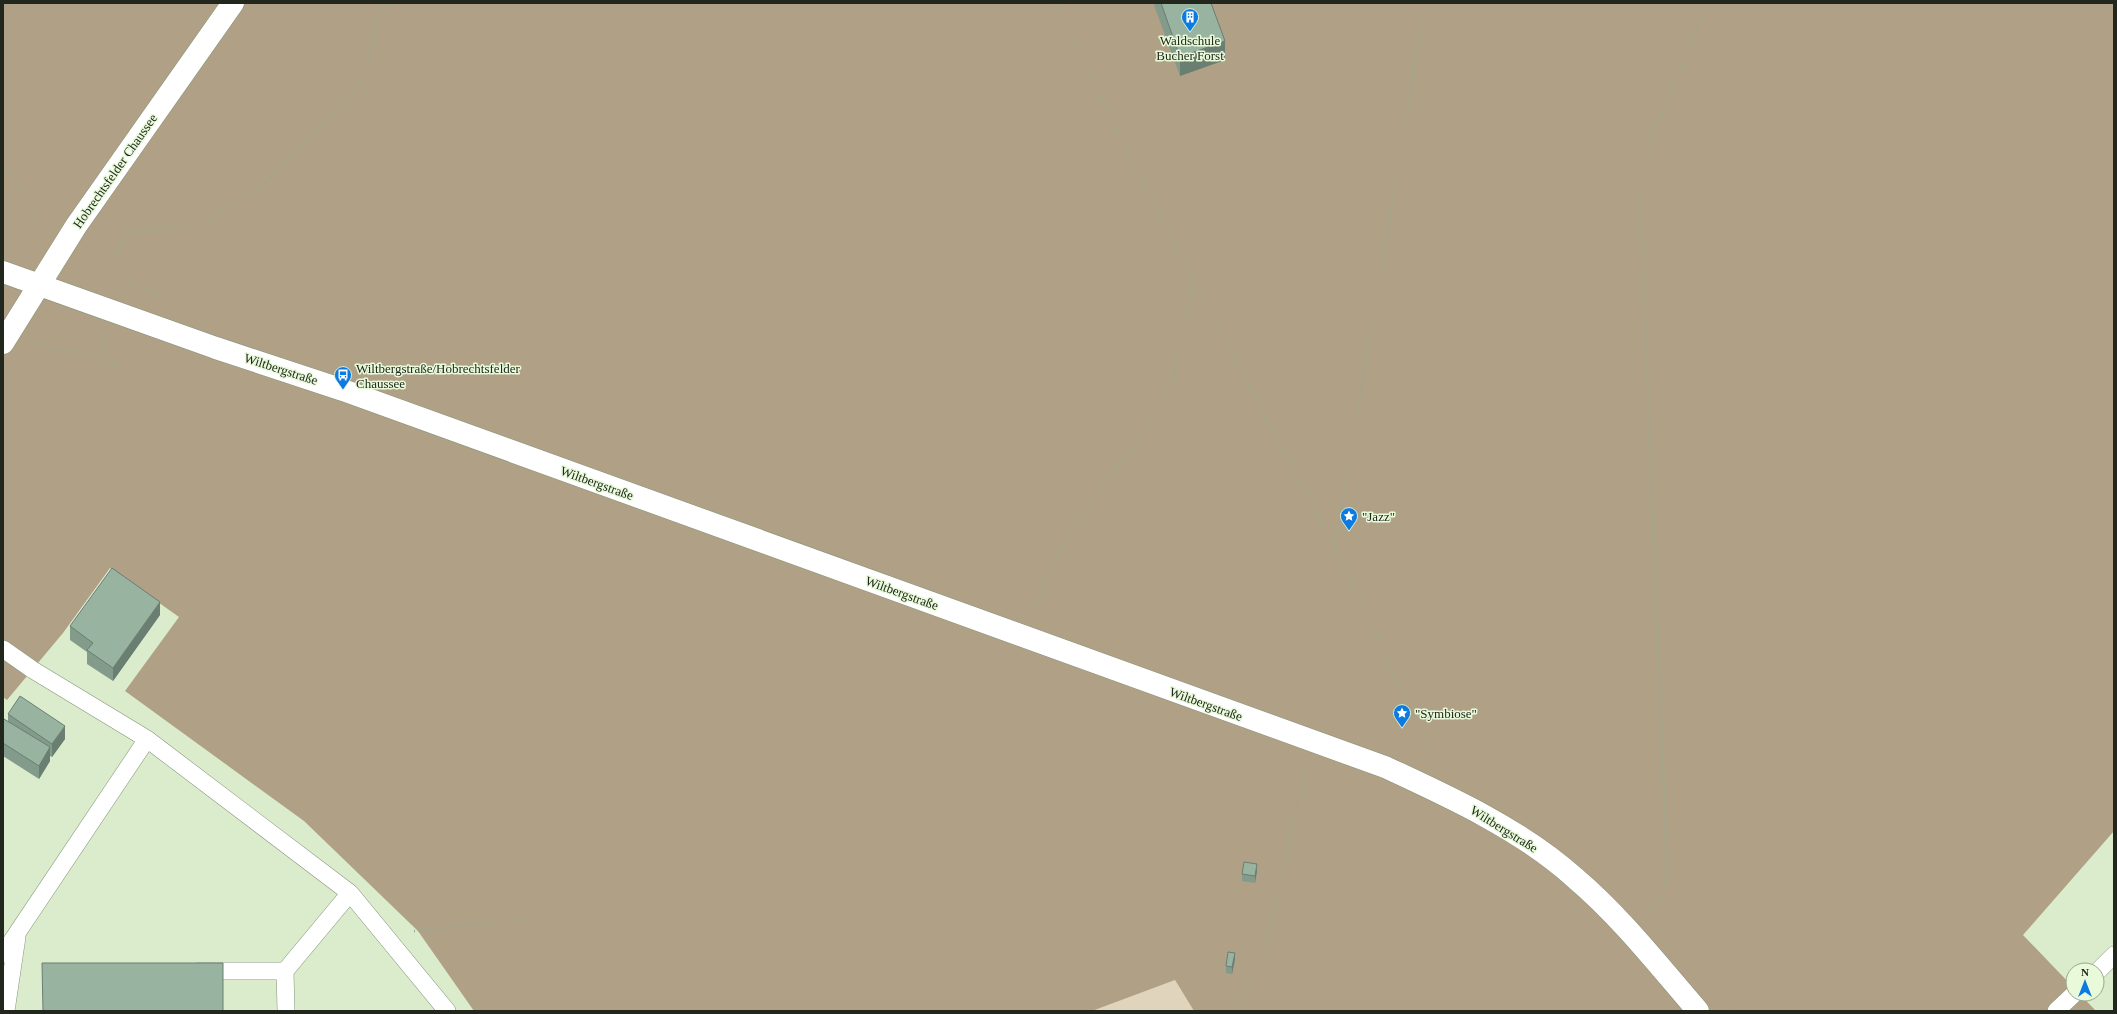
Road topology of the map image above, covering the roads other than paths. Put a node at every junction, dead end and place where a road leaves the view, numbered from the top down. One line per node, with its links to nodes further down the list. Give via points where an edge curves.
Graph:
1 (233, 3): 3 (main road, Hobrechtsfelder Chaussee, via 76,226)
2 (3, 272): 3 (main road, Wiltbergstraße)
3 (40, 284): 4 (main road, Hobrechtsfelder Chaussee); 18 (main road, Wiltbergstraße, via 216,348 343,390 1385,768 1451,797 1494,821 1569,873 1627,930)
4 (6, 337)
5 (3, 649): 6 (lane)
6 (147, 739): 7 (lane); 8 (lane)
7 (350, 893): 13 (lane); 17 (lane)
8 (18, 933): 9 (lane); 15 (lane)
9 (3, 954)
10 (2114, 955): 11 (lane)
11 (2105, 964)
12 (186, 970): 13 (lane)
13 (285, 971): 16 (lane)
14 (2066, 1002): 19 (lane)
15 (6, 1011)
16 (286, 1011)
17 (447, 1011)
18 (1698, 1011)
19 (2056, 1011)

